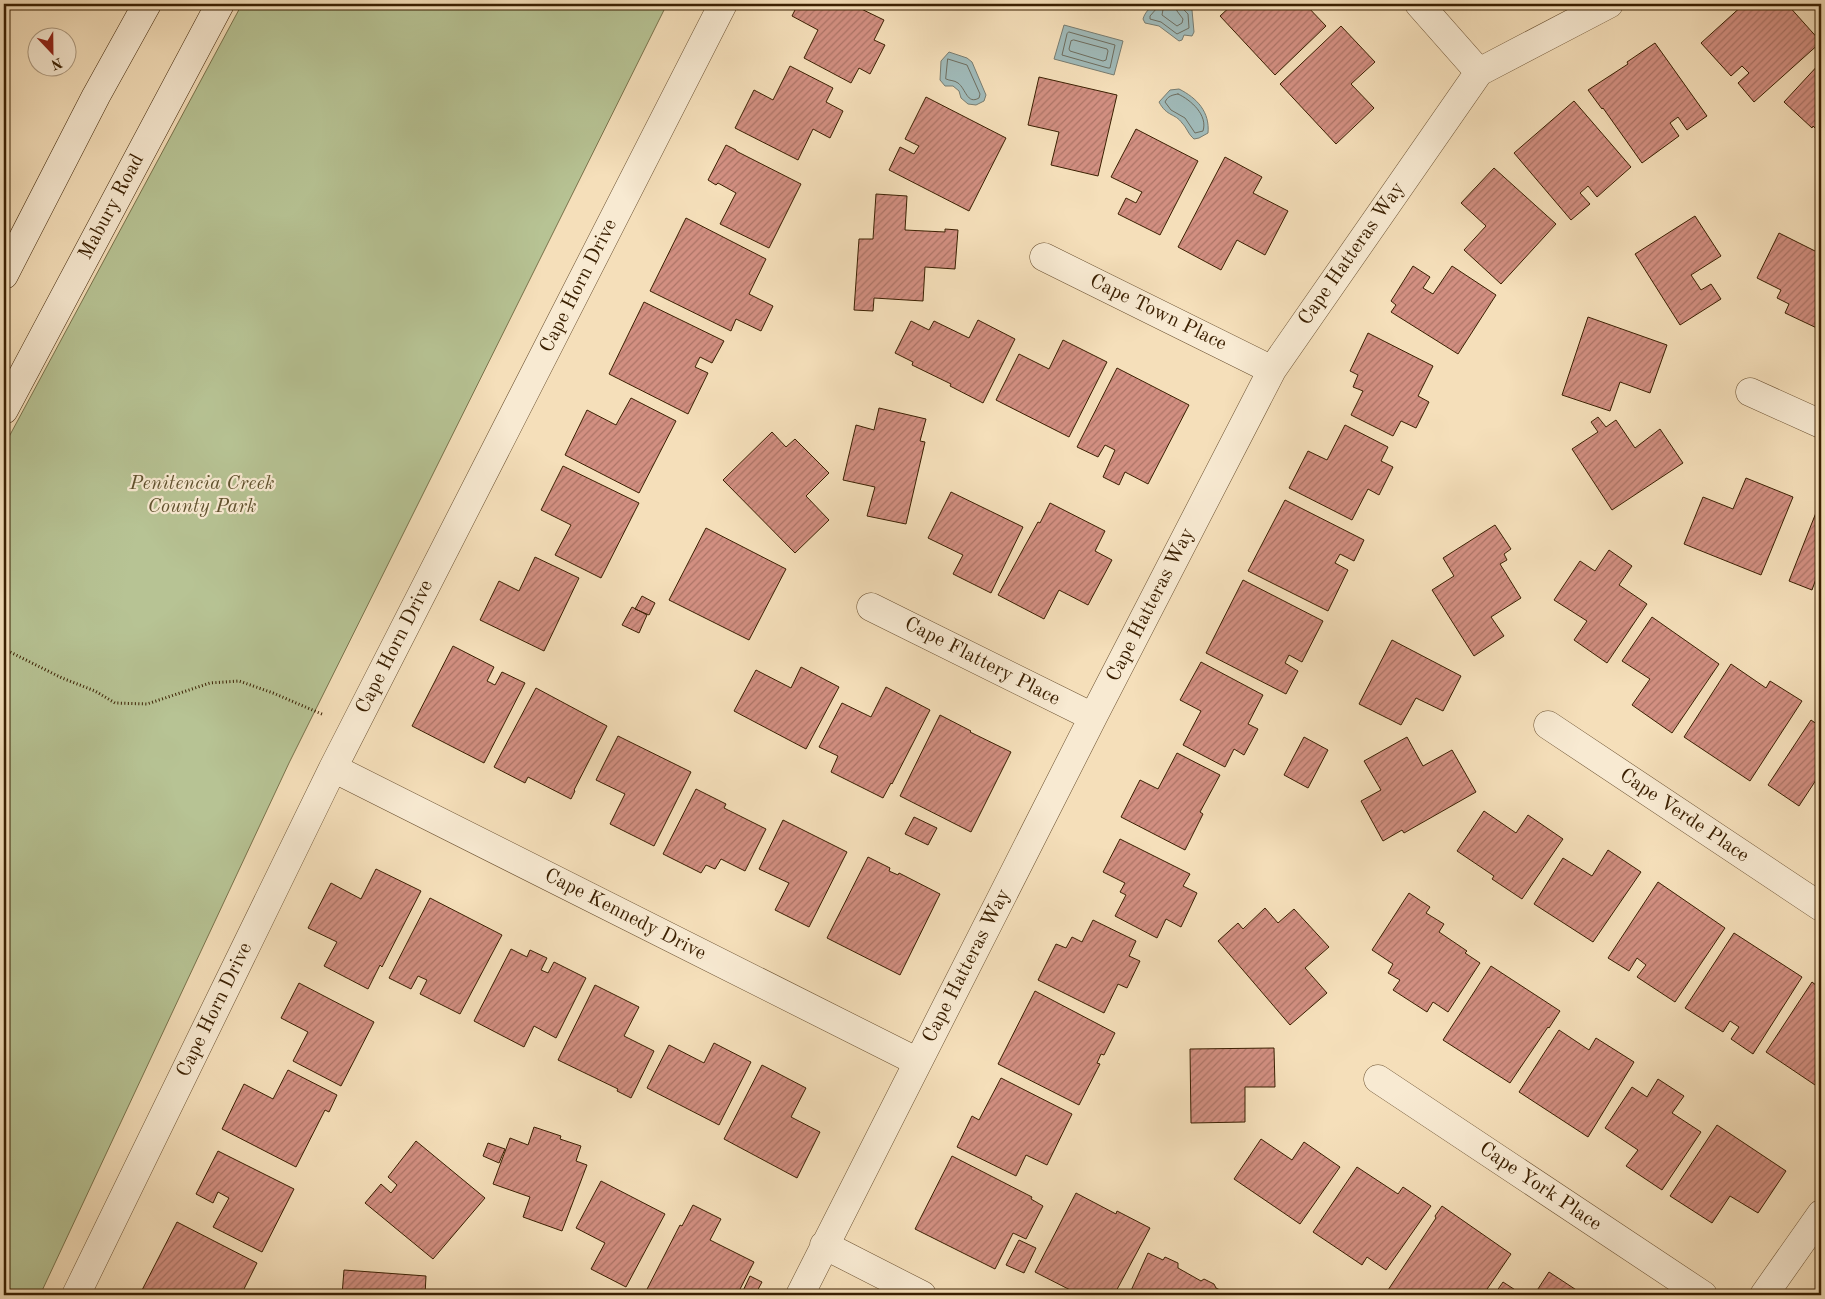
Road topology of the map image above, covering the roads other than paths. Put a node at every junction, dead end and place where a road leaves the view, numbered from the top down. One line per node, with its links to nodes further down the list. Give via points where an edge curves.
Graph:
1 (147, 4): 8 (street)
2 (220, 4): 11 (street, Mabury Road)
3 (723, 4): 16 (street, Cape Horn Drive)
4 (1419, 4): 6 (street)
5 (1609, 4): 6 (street, Cape Hatteras Way)
6 (1478, 72): 9 (street, Cape Hatteras Way)
7 (1044, 257): 9 (street, Cape Town Place)
8 (4, 275)
9 (1272, 370): 14 (street, Cape Hatteras Way)
10 (1750, 392): 12 (street)
11 (4, 410)
12 (1821, 424)
13 (871, 606): 14 (street, Cape Flattery Place)
14 (1093, 717): 18 (street, Cape Hatteras Way)
15 (1548, 725): 17 (street, Cape Verde Place)
16 (333, 768): 18 (street, Cape Kennedy Drive); 22 (street, Cape Horn Drive)
17 (1821, 907)
18 (918, 1062): 21 (street, Cape Hatteras Way)
19 (1378, 1079): 25 (street, Cape York Place)
20 (1821, 1214): 26 (street)
21 (824, 1245): 23 (street, Cape Hatteras Way); 24 (street)
22 (76, 1295)
23 (800, 1295)
24 (922, 1295)
25 (1702, 1295)
26 (1764, 1295)

